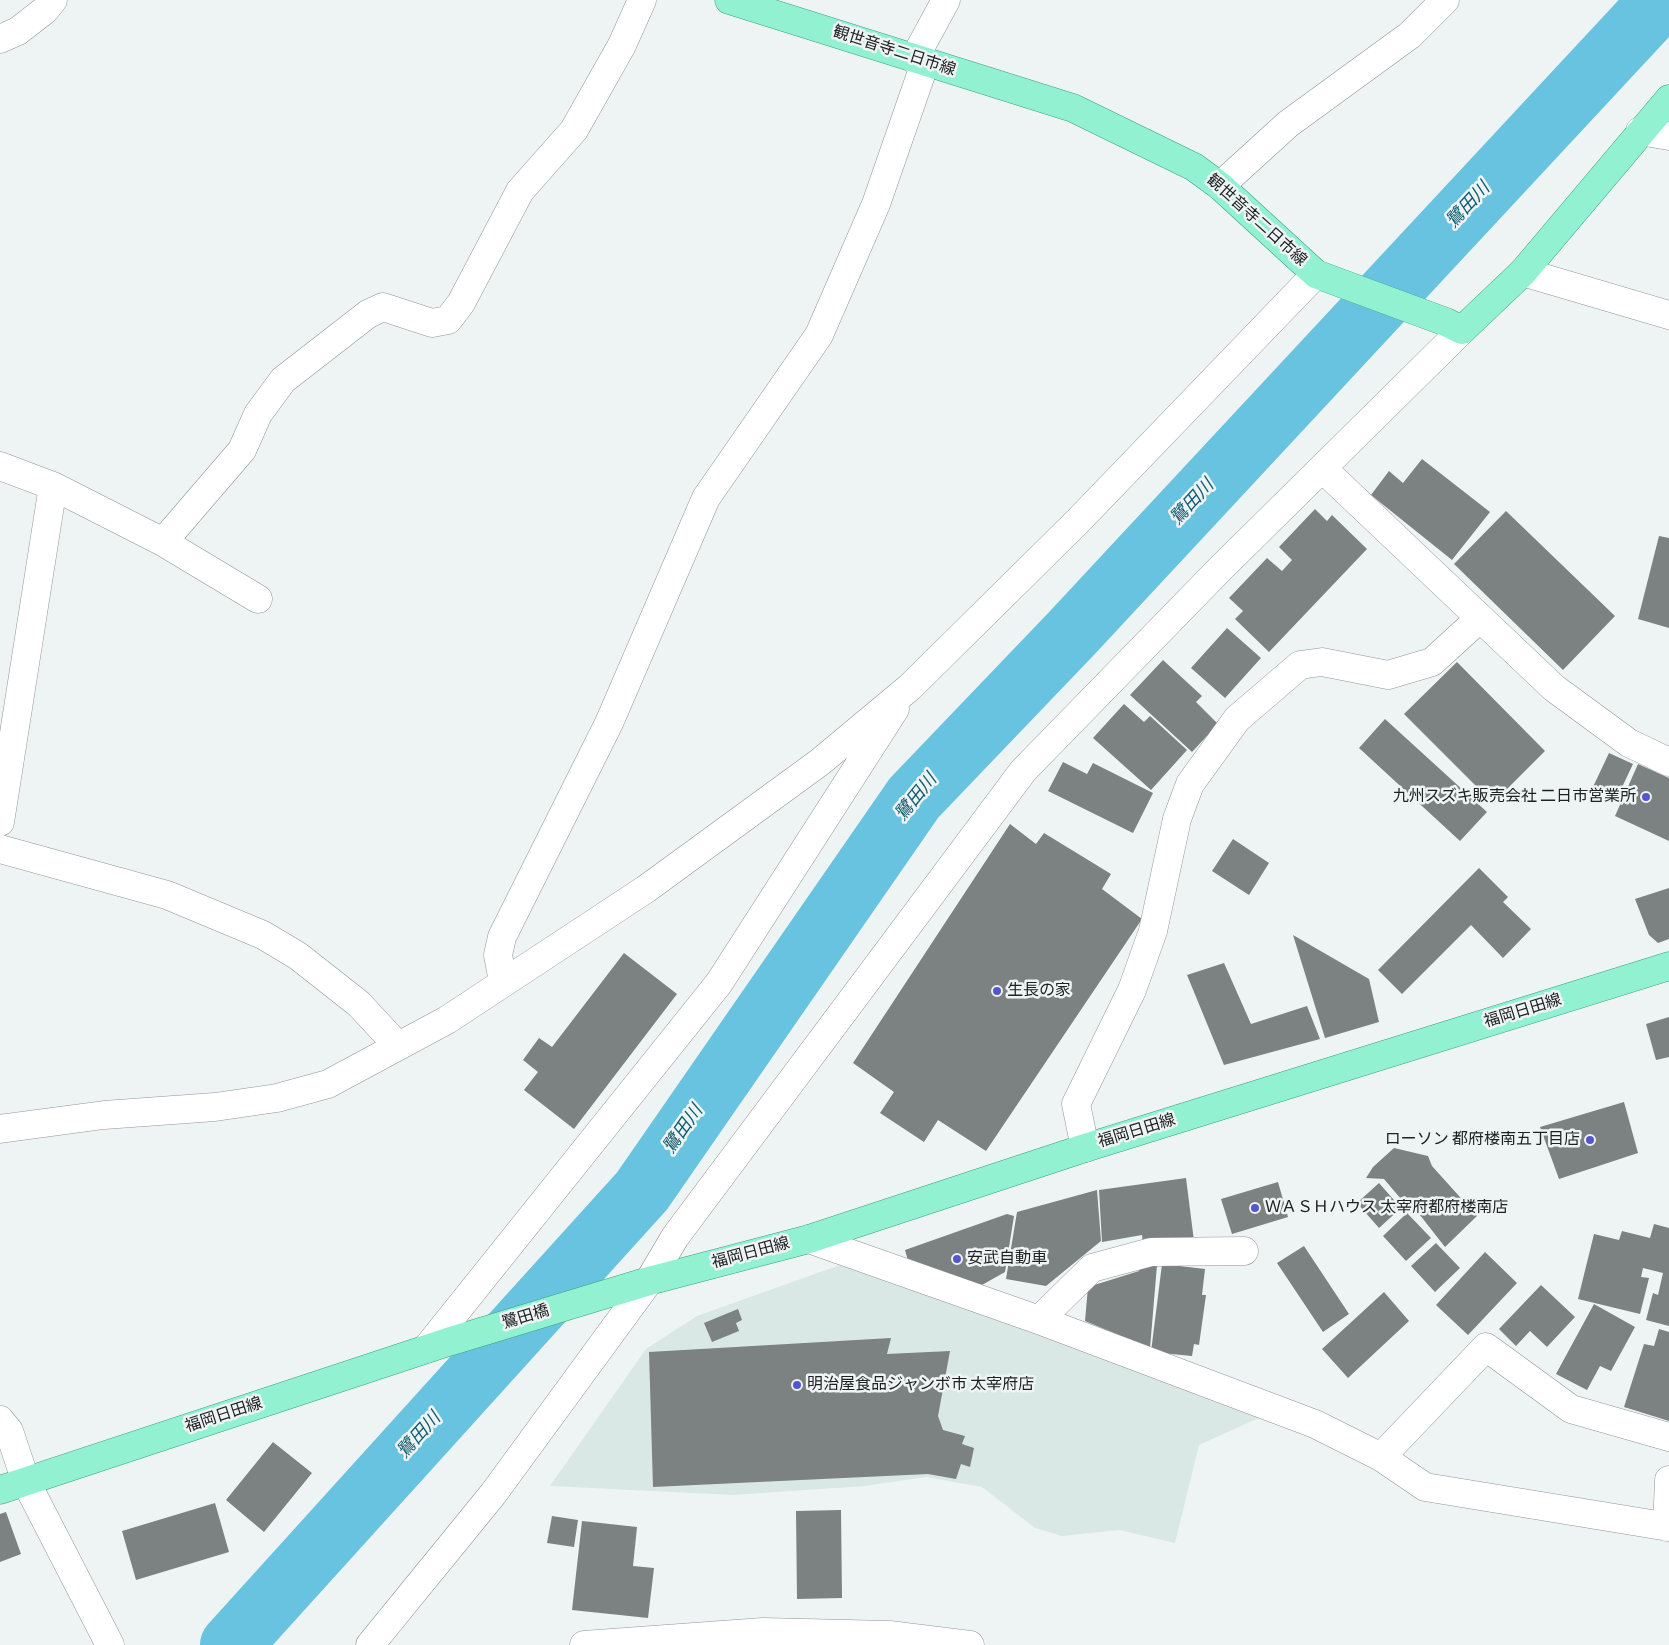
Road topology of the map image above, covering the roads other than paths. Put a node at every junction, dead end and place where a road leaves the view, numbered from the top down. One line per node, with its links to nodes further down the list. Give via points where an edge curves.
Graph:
1 (53, 0): 6 (street, via 18,31)
2 (642, 0): 19 (street, via 622,46 574,130 520,191 461,303 448,320 432,324 383,307 368,314 329,344 283,380 258,414 242,450)
3 (729, 0): 7 (main road, 観世音寺二日市線)
4 (946, 0): 7 (street)
5 (1445, 0): 11 (street, via 1410,35 1288,124)
6 (0, 39)
7 (919, 61): 11 (main road, 観世音寺二日市線, via 1073,108 1194,167); 27 (street, via 876,204 819,335 706,498 609,723 502,937 498,955)
8 (1669, 99): 9 (main road)
9 (1640, 131): 10 (street); 12 (main road)
10 (1669, 136)
11 (1220, 186): 13 (main road, 観世音寺二日市線)
12 (1523, 272): 14 (street); 15 (main road)
13 (1316, 274): 15 (main road, 観世音寺二日市線); 22 (street, via 1078,521)
14 (1669, 315)
15 (1454, 326): 17 (street)
16 (0, 466): 18 (street)
17 (1323, 469): 21 (street); 33 (street, via 1220,569 1023,771 675,1237)
18 (53, 486): 19 (street); 24 (street)
19 (163, 542): 20 (street)
20 (258, 599)
21 (1478, 619): 23 (street, via 1554,688 1629,743); 30 (street, via 1432,662 1388,675 1322,662 1300,665 1237,719 1190,784 1177,819 1153,931 1132,990 1076,1104)
22 (910, 687): 27 (street, via 820,762 646,889); 36 (street, via 719,983)
23 (1669, 762)
24 (0, 822)
25 (0, 849): 28 (street, via 167,895 263,936 298,956 359,1004)
26 (1669, 966): 30 (main road, 福岡日田線)
27 (503, 982): 28 (street, via 446,1020)
28 (398, 1046): 29 (street, via 328,1084 277,1098)
29 (0, 1129)
30 (1085, 1148): 31 (main road, 福岡日田線)
31 (809, 1239): 33 (main road, 福岡日田線); 35 (street)
32 (1244, 1251): 35 (street, via 1151,1252 1092,1268)
33 (649, 1281): 34 (main road, 福岡日田線); 46 (street, via 494,1494)
34 (604, 1295): 36 (main road, 鷺田橋)
35 (1039, 1320): 39 (street, via 1315,1424)
36 (437, 1345): 41 (main road, 福岡日田線)
37 (0, 1420): 41 (street, via 9,1431)
38 (1669, 1437): 39 (street, via 1571,1409 1486,1347)
39 (1380, 1457): 43 (street, via 1425,1487)
40 (1669, 1480): 43 (street)
41 (26, 1482): 42 (main road, 福岡日田線); 45 (street)
42 (0, 1490)
43 (1668, 1527)
44 (899, 1641): 47 (street, via 763,1632); 48 (street)
45 (108, 1644)
46 (373, 1644)
47 (584, 1645)
48 (970, 1645)

